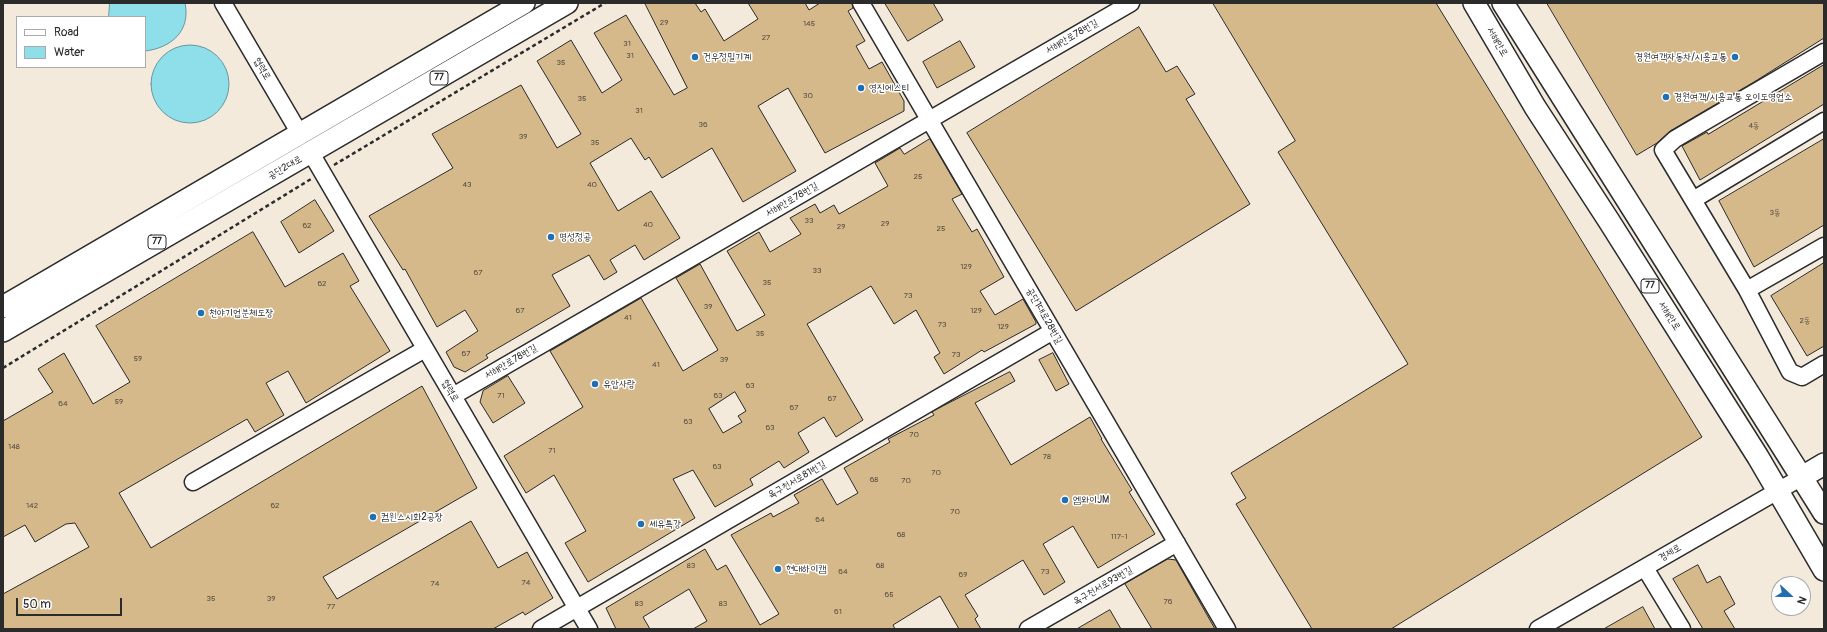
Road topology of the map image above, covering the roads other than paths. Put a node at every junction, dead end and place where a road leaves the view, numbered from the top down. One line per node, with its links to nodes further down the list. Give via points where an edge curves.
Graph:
1 (223, 3): 11 (street, 협력로)
2 (524, 3): 11 (main road, 77)
3 (567, 3): 12 (main road, 공단2대로 / 77)
4 (861, 3): 9 (street, 공단1대로28번길)
5 (1130, 3): 9 (street, 서해안로78번길)
6 (1474, 3): 25 (main road, 서해안로 / 77, via 1535,107)
7 (1503, 3): 23 (main road)
8 (1824, 52): 13 (street, via 1675,139 1663,150)
9 (929, 120): 18 (street, 공단1대로28번길); 21 (street, 서해안로78번길)
10 (1824, 121): 13 (street)
11 (300, 134): 12 (main road); 16 (main road, 77)
12 (310, 153): 17 (main road, 공단2대로 / 77); 19 (street, 협력로)
13 (1693, 200): 15 (street)
14 (1824, 246): 15 (street)
15 (1747, 290): 20 (street, via 1790,372 1802,377)
16 (3, 307)
17 (3, 331)
18 (1053, 331): 27 (street, 공단1대로28번길); 30 (street, 옥구천서로81번길)
19 (425, 349): 21 (street, 협력로); 24 (street)
20 (1824, 364)
21 (453, 396): 30 (street, 협력로)
22 (1824, 464): 23 (main road)
23 (1802, 477): 25 (street, 경제로); 26 (main road)
24 (193, 482)
25 (1778, 491): 28 (street, 경제로); 29 (main road, 서해안로 / 77)
26 (1824, 513)
27 (1177, 543): 33 (street, 옥구천서로93번길); 34 (street, 공단1대로28번길)
28 (1645, 568): 35 (street, 경제로); 36 (street)
29 (1824, 570)
30 (577, 608): 31 (street, 옥구천서로81번길); 32 (street, 협력로)
31 (541, 629)
32 (589, 629)
33 (1028, 629)
34 (1227, 629)
35 (1538, 629)
36 (1682, 629)

